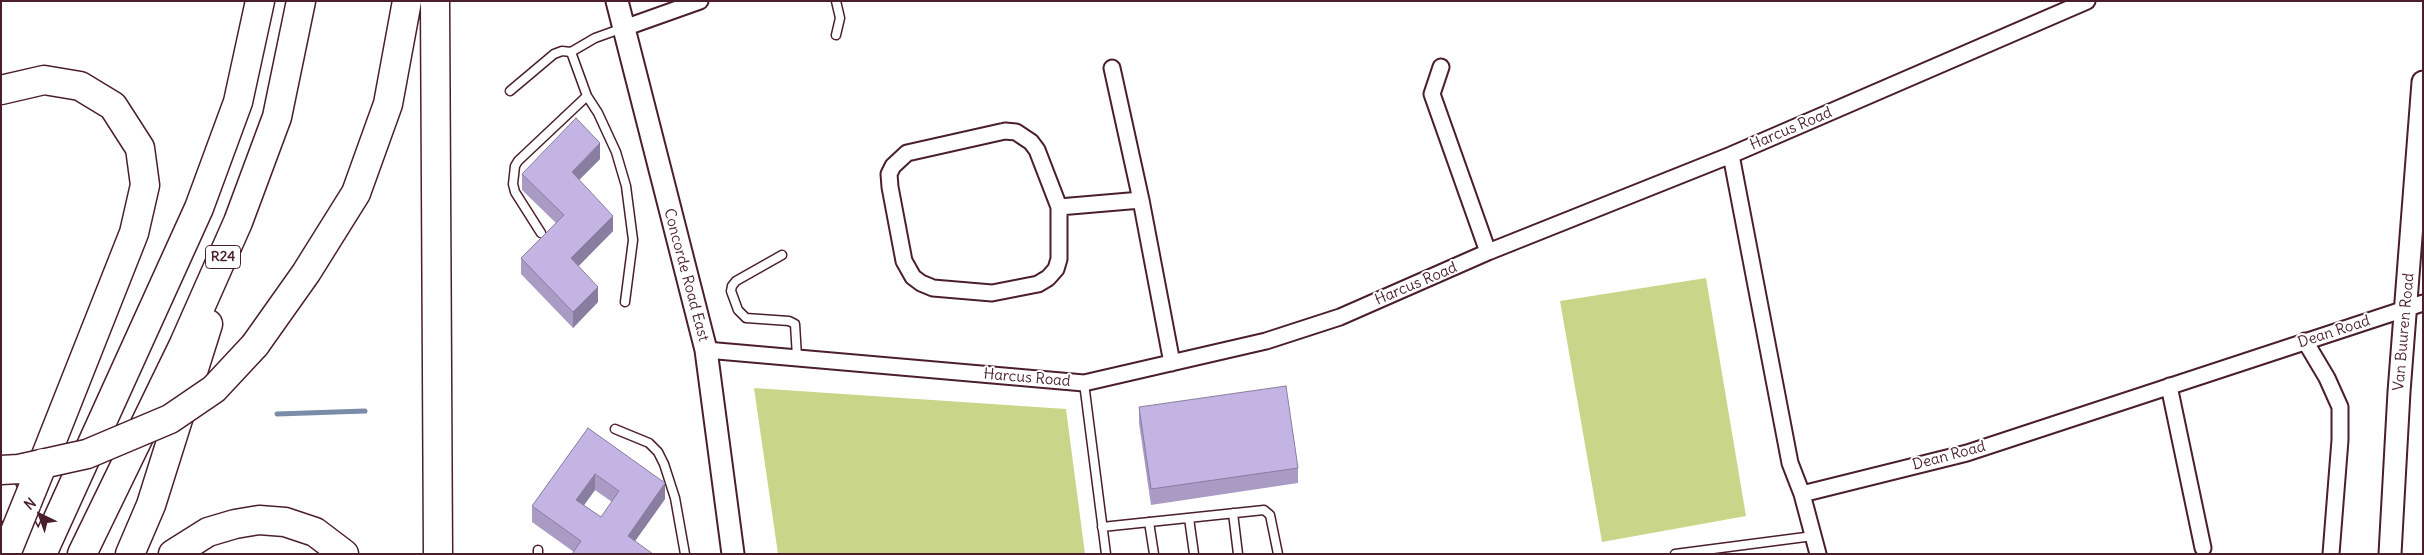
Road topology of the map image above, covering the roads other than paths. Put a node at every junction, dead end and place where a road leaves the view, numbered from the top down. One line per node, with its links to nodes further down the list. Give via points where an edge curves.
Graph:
1 (260, 1): 43 (highway, R24, via 238,102 200,208 78,477)
2 (301, 1): 21 (highway, R24, via 277,118)
3 (407, 1): 34 (highway, bridge, via 388,104 356,193 306,273 255,345 214,389 170,419 87,454)
4 (435, 1): 48 (highway)
5 (617, 1): 9 (main road, Concorde Road East)
6 (700, 1): 9 (street)
7 (836, 1): 10 (lane, via 840,18)
8 (2087, 1): 18 (street, Harcus Road)
9 (624, 28): 11 (lane, via 595,38); 28 (main road, Concorde Road East)
10 (836, 35)
11 (571, 52): 16 (lane, via 554,54); 17 (lane)
12 (1441, 67): 23 (street, via 1432,94)
13 (1112, 68): 19 (street)
14 (2423, 82): 26 (main road, Van Buuren Road)
15 (1, 90): 43 (highway, bridge, via 44,80 80,86 113,106 140,148 145,185 134,233 43,462)
16 (510, 91)
17 (587, 96): 22 (lane, via 515,166 515,192); 25 (lane, via 616,152 626,186 633,240)
18 (1731, 155): 23 (street, Harcus Road); 36 (street, via 1790,463)
19 (1141, 200): 20 (street); 30 (street)
20 (1059, 207): 20 (street, via 1037,150 1025,136 1016,132 1005,131 907,153 889,174 904,261 913,277 934,288 992,293 1022,289 1048,278 1059,260)
21 (238, 222): 44 (highway, R24, via 184,344); 45 (highway, via 151,505)
22 (541, 233)
23 (1488, 252): 30 (street, Harcus Road, via 1340,316 1266,341)
24 (782, 255): 29 (lane, via 736,281 731,291 738,310 746,318 795,324)
25 (625, 302)
26 (2415, 305): 27 (street, Dean Road); 59 (main road, Van Buuren Road, via 2399,392)
27 (2305, 342): 32 (street, Dean Road); 58 (street, via 2328,378 2340,407)
28 (706, 350): 29 (street, Harcus Road); 50 (main road, Concorde Road East)
29 (797, 358): 31 (street, Harcus Road)
30 (1172, 363): 31 (street, Harcus Road)
31 (1084, 383): 40 (lane)
32 (2169, 386): 36 (street, Dean Road, via 1967,452); 42 (street)
33 (615, 428): 49 (lane, via 648,443 658,452 675,498)
34 (1, 470)
35 (4, 491): 43 (highway)
36 (1802, 494): 41 (street)
37 (1233, 514): 38 (lane); 54 (lane); 55 (lane, via 1264,510 1269,513)
38 (1189, 518): 39 (lane); 53 (lane)
39 (1150, 522): 40 (lane); 52 (lane)
40 (1102, 527): 51 (lane)
41 (1813, 536): 56 (lane); 57 (street)
42 (2203, 548)
43 (30, 551)
44 (82, 554)
45 (130, 554)
46 (173, 554): 47 (highway, via 208,532 259,520 285,522 314,532)
47 (344, 554)
48 (438, 554)
49 (685, 554)
50 (733, 554)
51 (1106, 554)
52 (1154, 554)
53 (1194, 554)
54 (1238, 554)
55 (1278, 554)
56 (1675, 554)
57 (1818, 554)
58 (2331, 554)
59 (2390, 554)

